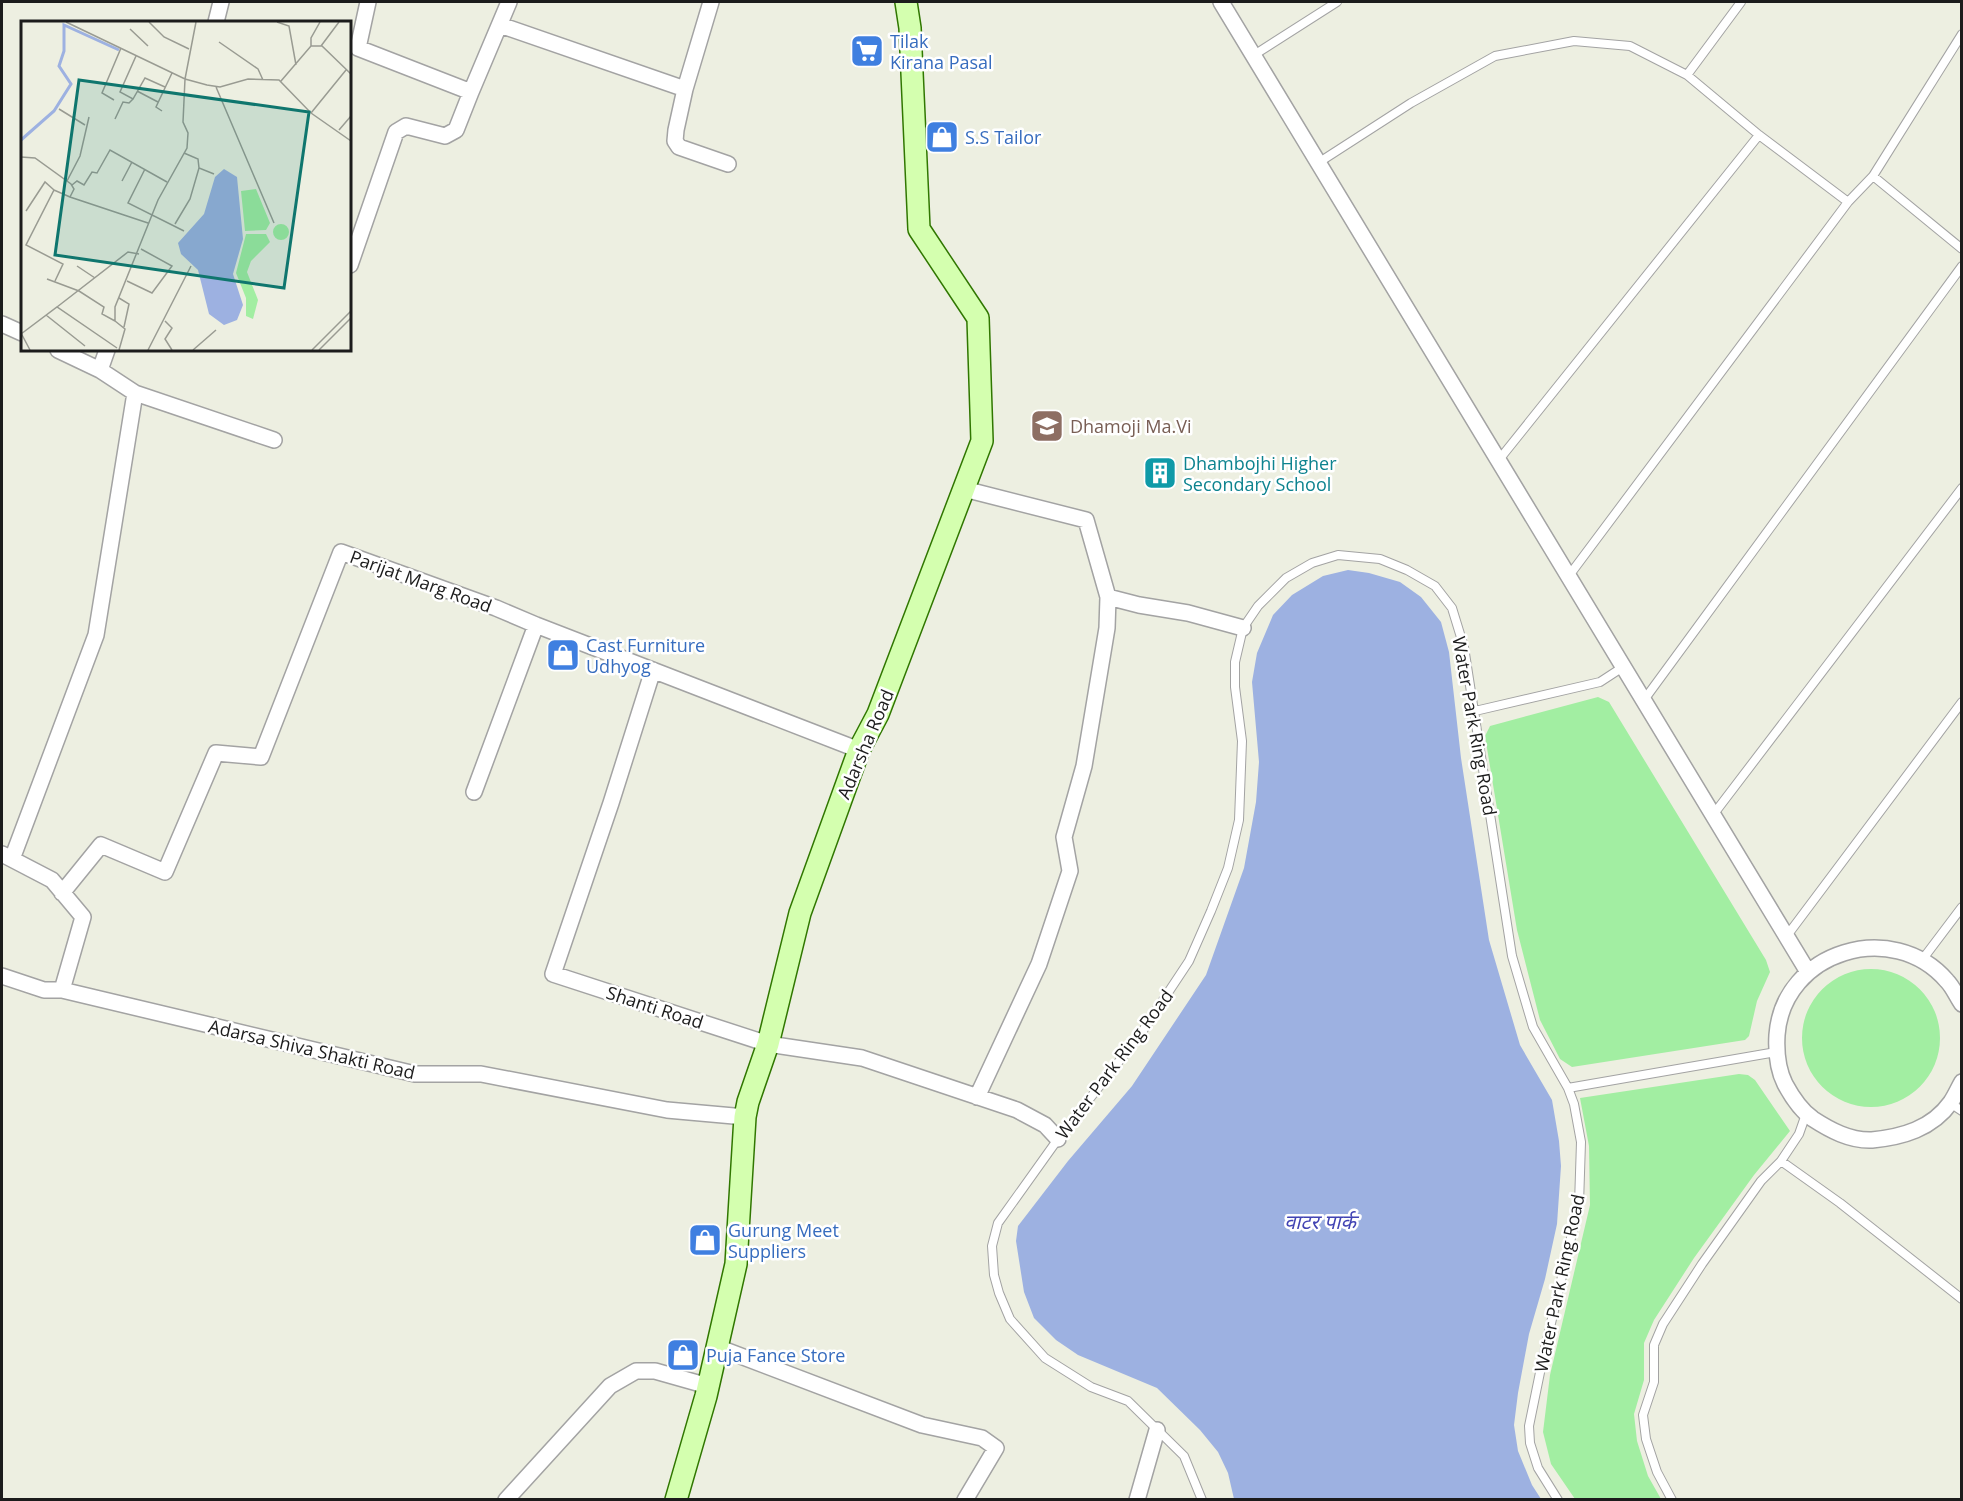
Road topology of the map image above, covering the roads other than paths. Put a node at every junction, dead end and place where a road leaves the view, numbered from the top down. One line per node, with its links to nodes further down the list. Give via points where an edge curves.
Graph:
1 (221, 2): 9 (street)
2 (368, 2): 15 (street, via 358,48)
3 (508, 2): 10 (street)
4 (711, 2): 14 (street)
5 (906, 2): 33 (main road, Adarsha Road, via 919,229 978,318 982,441)
6 (1221, 2): 12 (street)
7 (1337, 2): 12 (lane)
8 (1741, 2): 13 (lane)
9 (216, 21)
10 (500, 24): 14 (street); 15 (street)
11 (1962, 34): 19 (lane)
12 (1254, 55): 17 (street)
13 (1688, 75): 16 (lane); 17 (lane, via 1630,46 1574,42 1495,56 1411,103)
14 (685, 89): 18 (street, via 675,141 680,147)
15 (471, 92): 22 (street, via 456,130 445,136 406,126 396,132)
16 (1760, 135): 20 (lane); 31 (lane)
17 (1318, 163): 31 (street)
18 (728, 164)
19 (1873, 176): 20 (lane); 21 (lane)
20 (1848, 202): 34 (lane)
21 (1962, 249)
22 (351, 262)
23 (1962, 266): 40 (lane)
24 (2, 324): 25 (street)
25 (21, 333)
26 (60, 351): 28 (street)
27 (107, 351): 28 (street)
28 (100, 370): 29 (street)
29 (135, 393): 30 (street); 46 (street, via 96,635)
30 (274, 440)
31 (1498, 461): 34 (street)
32 (1962, 488): 45 (lane)
33 (963, 489): 35 (street, via 1086,520); 43 (main road, Adarsha Road, via 878,714)
34 (1568, 577): 38 (street)
35 (1108, 597): 37 (street); 59 (street, via 1107,628 1084,766 1064,837 1070,871 1039,964)
36 (536, 625): 39 (street, Parijat Marg Road); 44 (street); 47 (street, Parijat Marg Road, via 341,552 261,757 216,753 165,872 101,845)
37 (1244, 628): 42 (lane, Water Park Ring Road, via 1258,606 1286,578 1312,563 1338,555 1380,560 1435,586 1452,608 1464,647); 63 (lane, Water Park Ring Road, via 1235,662 1242,741 1239,820 1228,868 1188,961 1142,1032)
38 (1623, 667): 40 (street); 42 (lane, via 1600,682)
39 (653, 670): 43 (street, Parijat Marg Road); 55 (street, Shanti Road, via 553,974)
40 (1644, 700): 45 (street)
41 (1962, 702): 49 (lane)
42 (1475, 711): 58 (lane, Water Park Ring Road, via 1512,956 1533,1027)
43 (859, 750): 55 (main road, Adarsha Road, via 800,913)
44 (474, 792)
45 (1713, 815): 49 (street)
46 (7, 856): 47 (street, via 52,879)
47 (62, 893): 53 (street, via 83,917)
48 (1961, 909): 50 (lane)
49 (1786, 937): 51 (street)
50 (1922, 960): 51 (street, via 1894,949 1863,947 1833,955); 54 (street, via 1947,981)
51 (1808, 972): 56 (street, via 1789,995 1778,1023)
52 (2, 976): 53 (street, Adarsa Shiva Shakti Road, via 44,990)
53 (62, 990): 62 (street, Adarsa Shiva Shakti Road, via 415,1074 481,1074 667,1110)
54 (1962, 1004)
55 (768, 1044): 59 (street, Shanti Road, via 861,1058); 62 (main road, Adarsha Road)
56 (1776, 1052): 58 (lane); 61 (street, via 1791,1096)
57 (1962, 1082): 60 (street)
58 (1568, 1088): 74 (lane, Water Park Ring Road, via 1581,1142 1579,1204 1529,1426 1538,1468)
59 (977, 1097): 63 (street, Shanti Road, via 1017,1110 1045,1125)
60 (1956, 1107): 61 (street, via 1897,1138 1865,1140 1833,1132)
61 (1806, 1114): 64 (lane, via 1799,1134)
62 (745, 1117): 66 (main road, Adarsha Road, via 736,1264)
63 (1058, 1139): 68 (lane, Water Park Ring Road, via 998,1223 992,1246 999,1293 1010,1319 1045,1358 1091,1387 1128,1401)
64 (1781, 1161): 65 (lane); 75 (lane, via 1761,1181 1702,1264 1654,1345 1654,1382 1643,1415 1657,1472)
65 (1962, 1299)
66 (717, 1347): 67 (main road, Adarsha Road); 71 (street, via 922,1425 982,1438 996,1448)
67 (708, 1386): 69 (street, via 654,1371 636,1371 610,1386); 70 (main road, Adarsha Road)
68 (1157, 1430): 72 (street); 73 (lane, Water Park Ring Road, via 1184,1456)
69 (506, 1500)
70 (676, 1500)
71 (965, 1500)
72 (1137, 1500)
73 (1202, 1500)
74 (1558, 1500)
75 (1672, 1500)

